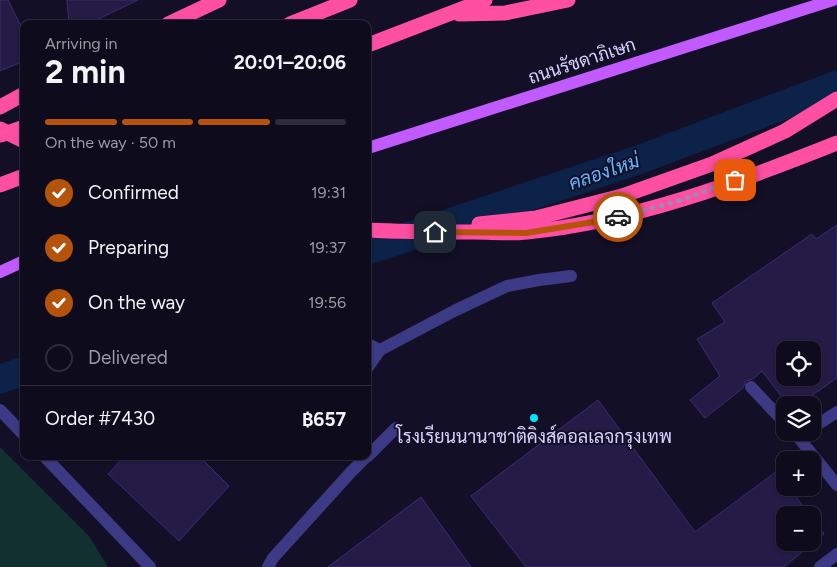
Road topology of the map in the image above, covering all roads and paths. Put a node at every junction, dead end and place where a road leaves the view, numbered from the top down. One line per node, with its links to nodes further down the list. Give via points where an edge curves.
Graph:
1 (219, 0): 9 (highway)
2 (350, 0): 10 (highway)
3 (485, 0): 8 (highway)
4 (568, 0): 8 (highway, via 505,13)
5 (819, 0): 7 (main road, ถนนรัชดาภิเษก)
6 (833, 0): 7 (main road, ถนนรัชดาภิเษก)
7 (806, 7): 22 (main road, ถนนรัชดาภิเษก)
8 (448, 14): 11 (highway)
9 (176, 20)
10 (300, 20)
11 (371, 44)
12 (20, 96): 14 (highway)
13 (837, 99): 26 (highway, via 784,131 721,160 622,196 536,218)
14 (0, 107)
15 (20, 128): 17 (highway)
16 (0, 129): 19 (highway)
17 (0, 135)
18 (0, 140): 21 (highway)
19 (20, 140)
20 (837, 143): 26 (highway, via 675,202 600,221 526,233)
21 (20, 147)
22 (371, 147)
23 (20, 178): 24 (highway)
24 (0, 185)
25 (371, 230): 26 (highway)
26 (398, 232)
27 (20, 263): 28 (main road)
28 (0, 272)
29 (571, 276): 31 (street, via 507,286)
30 (371, 346): 31 (street)
31 (380, 350): 32 (street)
32 (371, 363)
33 (751, 387): 36 (street)
34 (0, 410): 39 (street)
35 (837, 412): 37 (street)
36 (776, 413)
37 (821, 422)
38 (396, 428): 41 (street)
39 (20, 431)
40 (804, 441): 44 (street)
41 (371, 452)
42 (48, 460): 46 (street)
43 (363, 460): 47 (street)
44 (837, 485)
45 (837, 554): 48 (street)
46 (150, 567)
47 (268, 567)
48 (820, 567)

